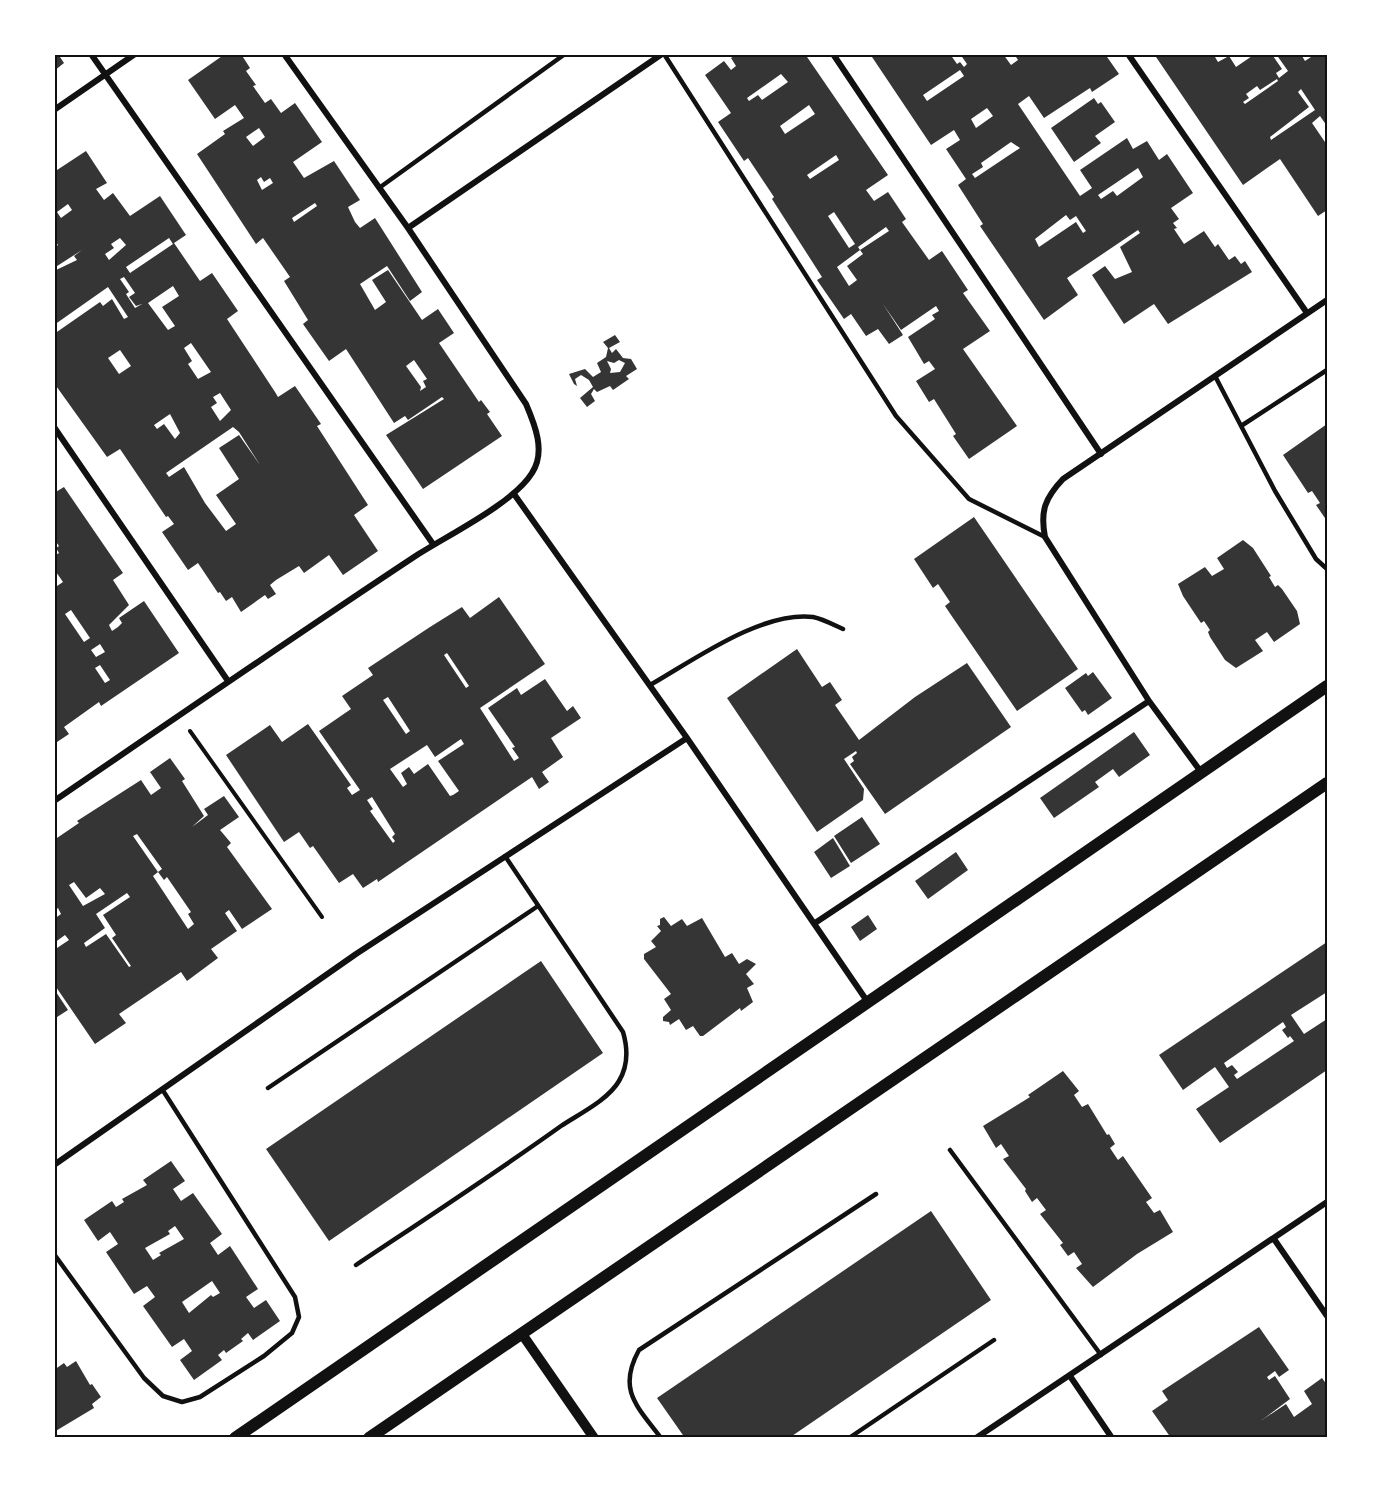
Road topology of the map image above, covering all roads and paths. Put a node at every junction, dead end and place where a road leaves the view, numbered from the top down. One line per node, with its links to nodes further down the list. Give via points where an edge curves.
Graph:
1 (91, 54): 8 (street)
2 (135, 54): 8 (street)
3 (284, 54): 10 (street)
4 (565, 54): 10 (lane)
5 (663, 54): 11 (street); 20 (lane, via 896,416 969,499)
6 (833, 54): 18 (street)
7 (1128, 54): 13 (street)
8 (105, 75): 9 (street); 21 (street)
9 (54, 110)
10 (379, 188): 11 (street)
11 (408, 228): 19 (street, via 526,404 536,427 539,452 533,473)
12 (1327, 300): 13 (street)
13 (1307, 313): 15 (street)
14 (1327, 370): 16 (lane)
15 (1215, 376): 16 (lane); 18 (street)
16 (1241, 426): 22 (lane, via 1275,491 1316,559)
17 (54, 427): 24 (street)
18 (1101, 454): 20 (street, via 1063,479 1047,496 1041,518)
19 (514, 494): 21 (street); 25 (street)
20 (1045, 537): 27 (street)
21 (433, 544): 24 (street)
22 (1327, 569)
23 (843, 629): 25 (lane, via 814,617 783,618 740,634)
24 (228, 681): 28 (street)
25 (650, 685): 29 (street)
26 (1327, 686): 30 (main road)
27 (1149, 701): 30 (street); 36 (street)
28 (179, 716): 32 (street); 35 (path)
29 (687, 738): 33 (street); 36 (street)
30 (1201, 772): 37 (main road)
31 (1327, 783): 48 (main road)
32 (54, 801)
33 (505, 856): 34 (lane); 39 (street)
34 (538, 906): 38 (lane); 46 (lane, via 622,1032 627,1046 619,1082 490,1177)
35 (322, 917)
36 (815, 923): 37 (street)
37 (867, 1001): 52 (main road)
38 (268, 1088)
39 (162, 1089): 41 (street); 45 (lane, via 295,1297 299,1317 292,1333 200,1397 182,1402 163,1396 144,1378)
40 (950, 1150): 50 (lane)
41 (54, 1165)
42 (876, 1194): 55 (lane, via 639,1350 628,1376 630,1391)
43 (1327, 1202): 44 (street)
44 (1274, 1239): 47 (street); 50 (street)
45 (54, 1254)
46 (356, 1265)
47 (1327, 1316)
48 (522, 1334): 53 (main road); 54 (street)
49 (994, 1340): 56 (lane)
50 (1101, 1355): 51 (street)
51 (1070, 1376): 57 (street); 58 (street)
52 (235, 1438)
53 (369, 1438)
54 (594, 1438)
55 (661, 1438)
56 (849, 1438)
57 (976, 1438)
58 (1112, 1438)

